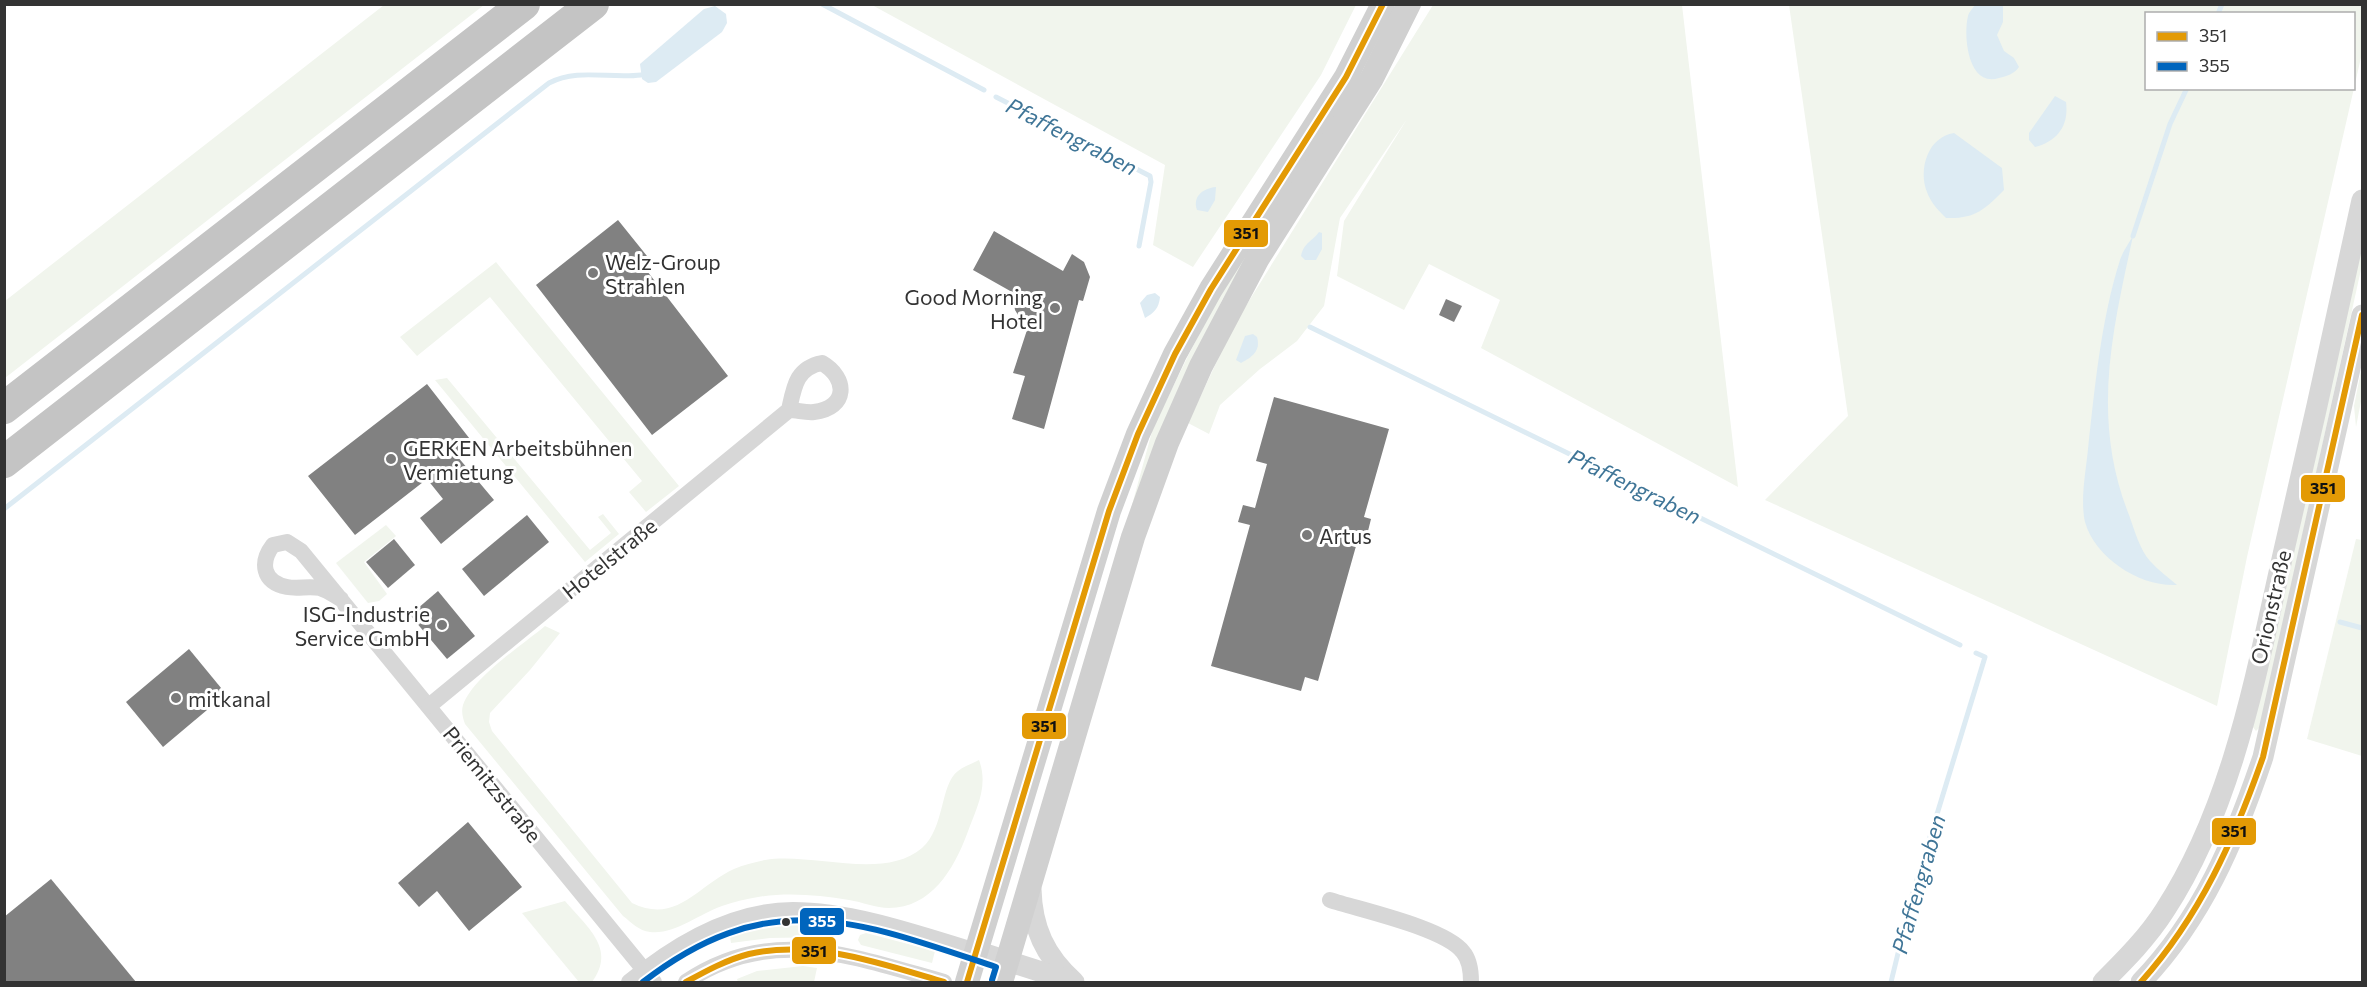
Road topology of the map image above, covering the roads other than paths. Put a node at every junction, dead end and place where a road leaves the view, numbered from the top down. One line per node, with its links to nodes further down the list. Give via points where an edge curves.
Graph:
1 (524, 4): 7 (highway)
2 (593, 4): 9 (highway)
3 (1383, 4): 14 (main road, via 1346,77 1211,289 1137,434 1109,511)
4 (1409, 4): 12 (main road, via 1372,78 1258,258 1201,366 1167,442 1133,537)
5 (2362, 200): 23 (street, Orionstraße, via 2237,745 2215,814 2164,912)
6 (2362, 315): 24 (street, Orionstraße, via 2263,757 2240,825 2208,893)
7 (4, 408)
8 (789, 410): 11 (street, Hotelstraße)
9 (4, 462)
10 (341, 599): 11 (street, Priemitzstraße)
11 (429, 706): 16 (street, Priemitzstraße)
12 (1031, 880): 15 (main road); 21 (street, via 1037,932 1059,969)
13 (1330, 900): 22 (street, via 1441,935 1464,952 1470,964)
14 (976, 951): 15 (street); 16 (street, via 846,916 794,910 765,913 717,927 672,950); 20 (main road)
15 (1004, 972): 21 (street)
16 (649, 976): 17 (street)
17 (629, 982)
18 (686, 982): 19 (street, via 748,955 799,948 858,957)
19 (944, 982)
20 (967, 982)
21 (1074, 982)
22 (1471, 982)
23 (2103, 982)
24 (2141, 982)

